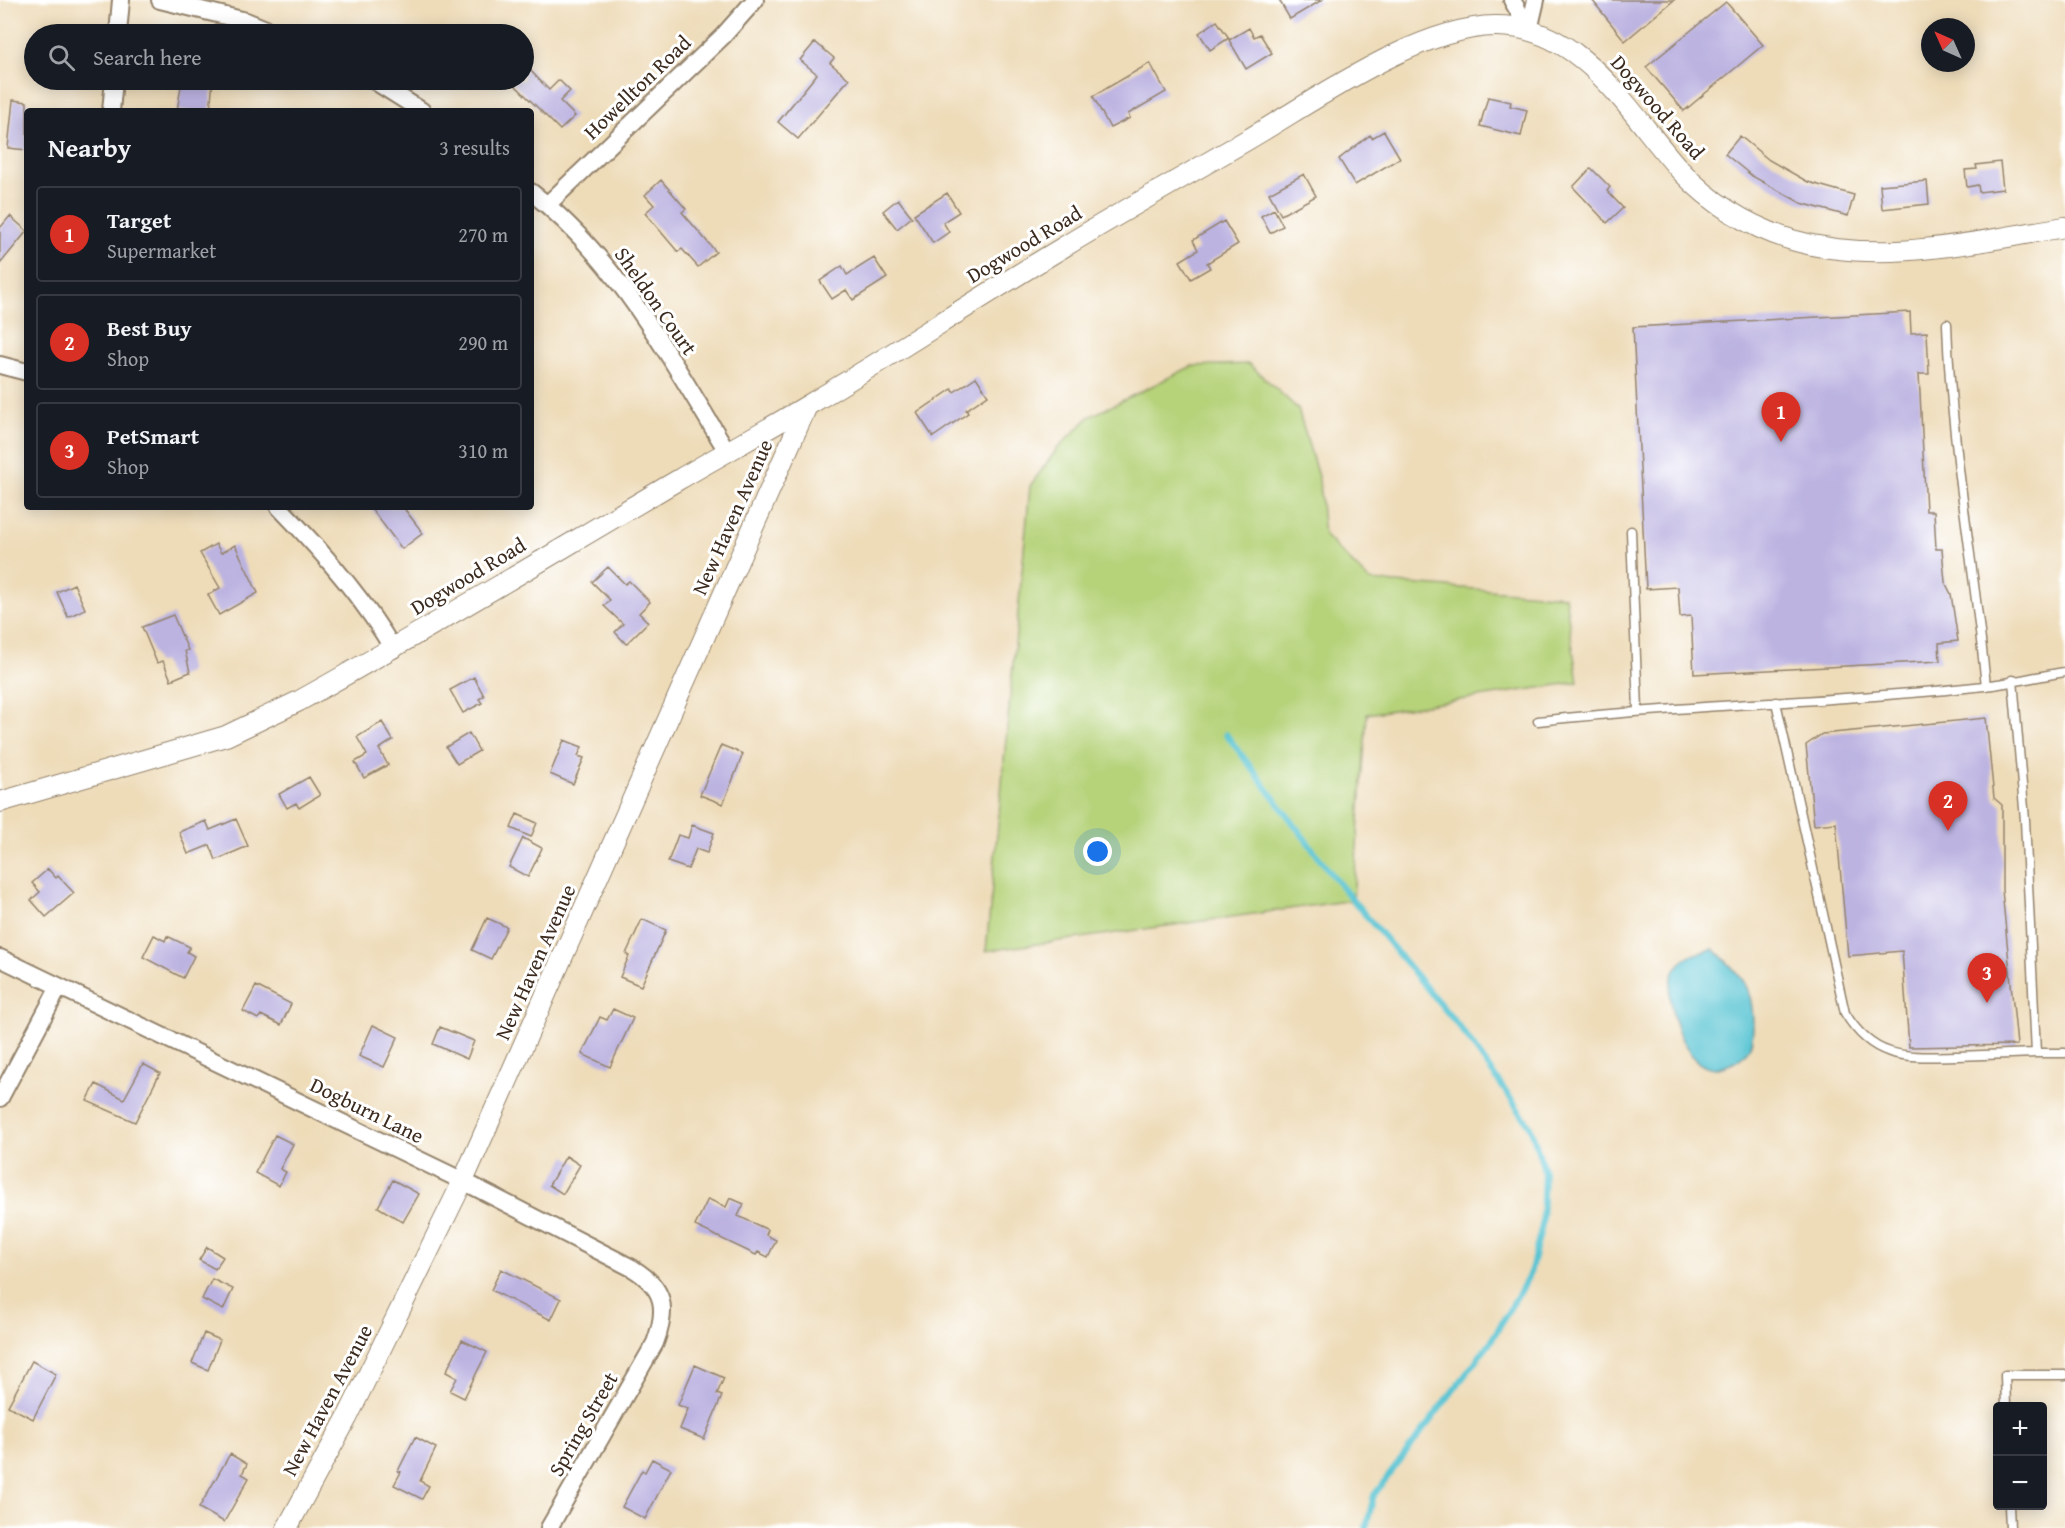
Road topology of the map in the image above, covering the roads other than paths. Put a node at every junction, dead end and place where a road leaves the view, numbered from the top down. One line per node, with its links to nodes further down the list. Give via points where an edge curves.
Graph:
1 (121, 0): 6 (street)
2 (160, 0): 7 (street)
3 (755, 0): 14 (street, Howellton Road, via 723,36)
4 (1512, 0): 8 (street)
5 (1536, 0): 8 (street)
6 (119, 24)
7 (253, 24)
8 (1529, 30): 15 (street, Dogwood Road, via 1586,62 1705,194 1733,214 1792,240 1881,252); 19 (street, Dogwood Road, via 1482,27 1420,43 1062,248)
9 (113, 90): 11 (street)
10 (389, 90): 12 (street)
11 (111, 108)
12 (417, 108)
13 (534, 194): 14 (street, Sheldon Court)
14 (548, 204): 20 (street, Sheldon Court, via 604,263 663,345)
15 (2065, 227)
16 (1947, 324): 26 (lane, via 1957,471)
17 (0, 365): 18 (street)
18 (24, 371)
19 (807, 406): 20 (street, Dogwood Road); 36 (street, New Haven Avenue)
20 (727, 451): 23 (street, Dogwood Road)
21 (282, 510): 23 (street, via 381,627)
22 (1630, 531): 28 (lane)
23 (393, 649): 30 (street, Dogwood Road, via 226,736)
24 (2065, 672): 25 (lane)
25 (2013, 680): 26 (lane); 33 (lane, via 2025,820)
26 (1986, 686): 27 (lane)
27 (1776, 702): 28 (lane); 33 (lane, via 1845,1013 1853,1026 1872,1044 1908,1058)
28 (1638, 710): 29 (lane)
29 (1538, 722)
30 (0, 802)
31 (0, 958): 32 (street, Dogburn Lane)
32 (58, 987): 35 (street); 36 (street, Dogburn Lane)
33 (2036, 1053): 34 (lane)
34 (2065, 1053)
35 (0, 1098)
36 (464, 1181): 37 (street, Dogburn Lane, via 642,1274 658,1291 662,1302 663,1317); 41 (street, New Haven Avenue)
37 (655, 1342): 42 (street, Spring Street)
38 (2065, 1375): 39 (lane, via 2005,1375)
39 (2006, 1402)
40 (2010, 1510): 43 (lane)
41 (287, 1528)
42 (549, 1528)
43 (2010, 1528)

